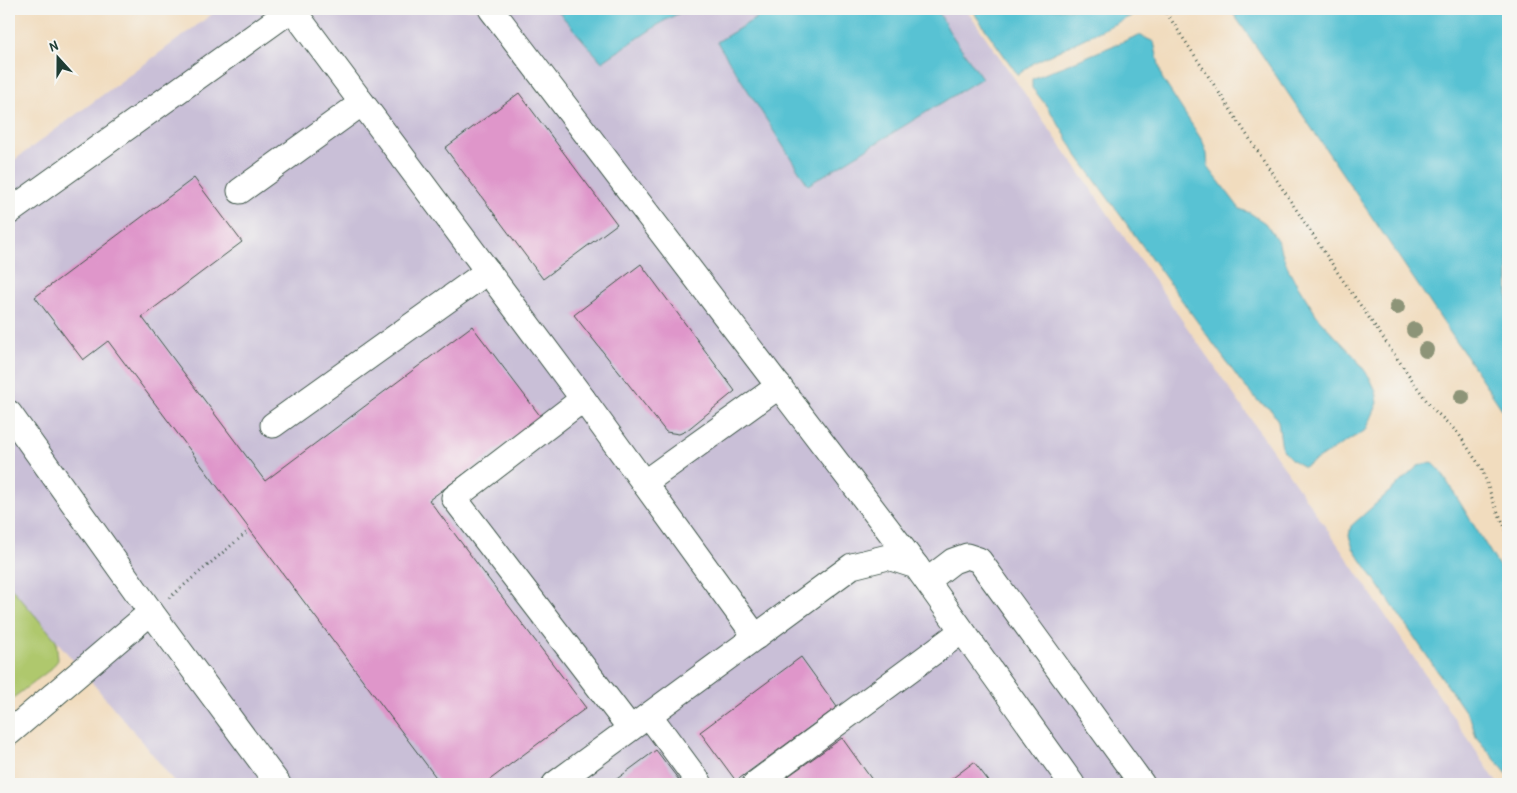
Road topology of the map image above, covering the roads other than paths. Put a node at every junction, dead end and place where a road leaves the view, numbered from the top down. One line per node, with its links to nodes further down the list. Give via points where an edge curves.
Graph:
1 (292, 9): 3 (lane); 5 (lane)
2 (491, 9): 7 (lane)
3 (362, 103): 4 (lane); 6 (lane)
4 (240, 191)
5 (9, 212)
6 (488, 271): 8 (lane); 10 (lane)
7 (779, 386): 11 (lane); 12 (lane)
8 (583, 399): 11 (lane); 16 (lane, via 454,498)
9 (9, 413): 13 (lane)
10 (273, 425)
11 (644, 483): 15 (lane)
12 (921, 573): 14 (lane); 15 (lane, via 888,557 852,566); 23 (lane, via 967,556 979,560)
13 (151, 612): 17 (lane); 18 (lane)
14 (962, 631): 21 (lane); 22 (lane)
15 (756, 637): 16 (lane)
16 (640, 722): 19 (lane); 20 (lane)
17 (9, 733)
18 (278, 784)
19 (555, 784)
20 (700, 784)
21 (755, 784)
22 (1072, 784)
23 (1142, 784)

